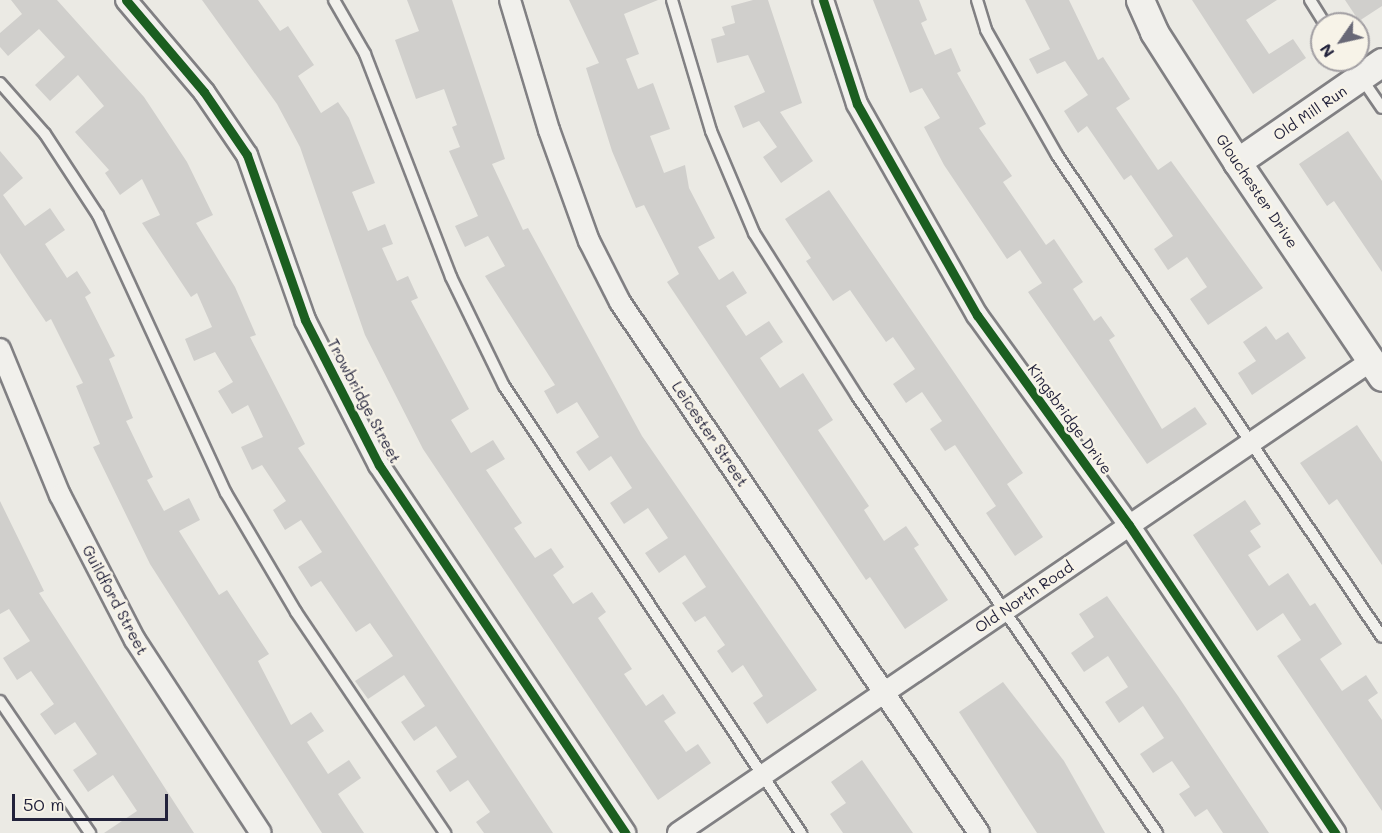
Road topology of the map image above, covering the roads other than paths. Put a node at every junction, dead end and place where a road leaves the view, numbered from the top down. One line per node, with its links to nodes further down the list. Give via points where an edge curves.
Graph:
1 (126, 0): 25 (street, Trowbridge Street, via 204,92 247,156 304,320 379,465)
2 (334, 0): 21 (lane, via 365,54 451,277 504,386)
3 (510, 0): 19 (street, Leicester Street, via 589,241 620,302)
4 (672, 0): 17 (lane, via 711,131 754,232 857,396)
5 (823, 0): 16 (street, Kingsbridge Drive, via 857,105 892,173 977,315)
6 (977, 0): 15 (lane, via 986,30 1057,155)
7 (1140, 0): 12 (street, Glouchester Drive, via 1154,32)
8 (1357, 72): 12 (street, Old Mill Run)
9 (1366, 72): 11 (lane)
10 (0, 83): 24 (lane, via 45,134 98,215 226,493 296,612)
11 (1382, 108)
12 (1236, 162): 14 (street, Glouchester Drive)
13 (0, 349): 23 (street, Guildford Street, via 60,495 135,640)
14 (1377, 369): 15 (street, Old North Road)
15 (1250, 444): 16 (street, Old North Road); 18 (lane)
16 (1129, 525): 17 (street, Old North Road); 30 (street, Kingsbridge Drive)
17 (1005, 610): 19 (street, Old North Road); 29 (lane)
18 (1382, 637)
19 (885, 693): 21 (street, Old North Road); 28 (street, Leicester Street)
20 (0, 701): 22 (lane)
21 (762, 776): 26 (street, Old North Road); 27 (lane)
22 (90, 833)
23 (261, 833)
24 (445, 833)
25 (625, 833)
26 (678, 833)
27 (801, 833)
28 (979, 833)
29 (1157, 833)
30 (1335, 833)

